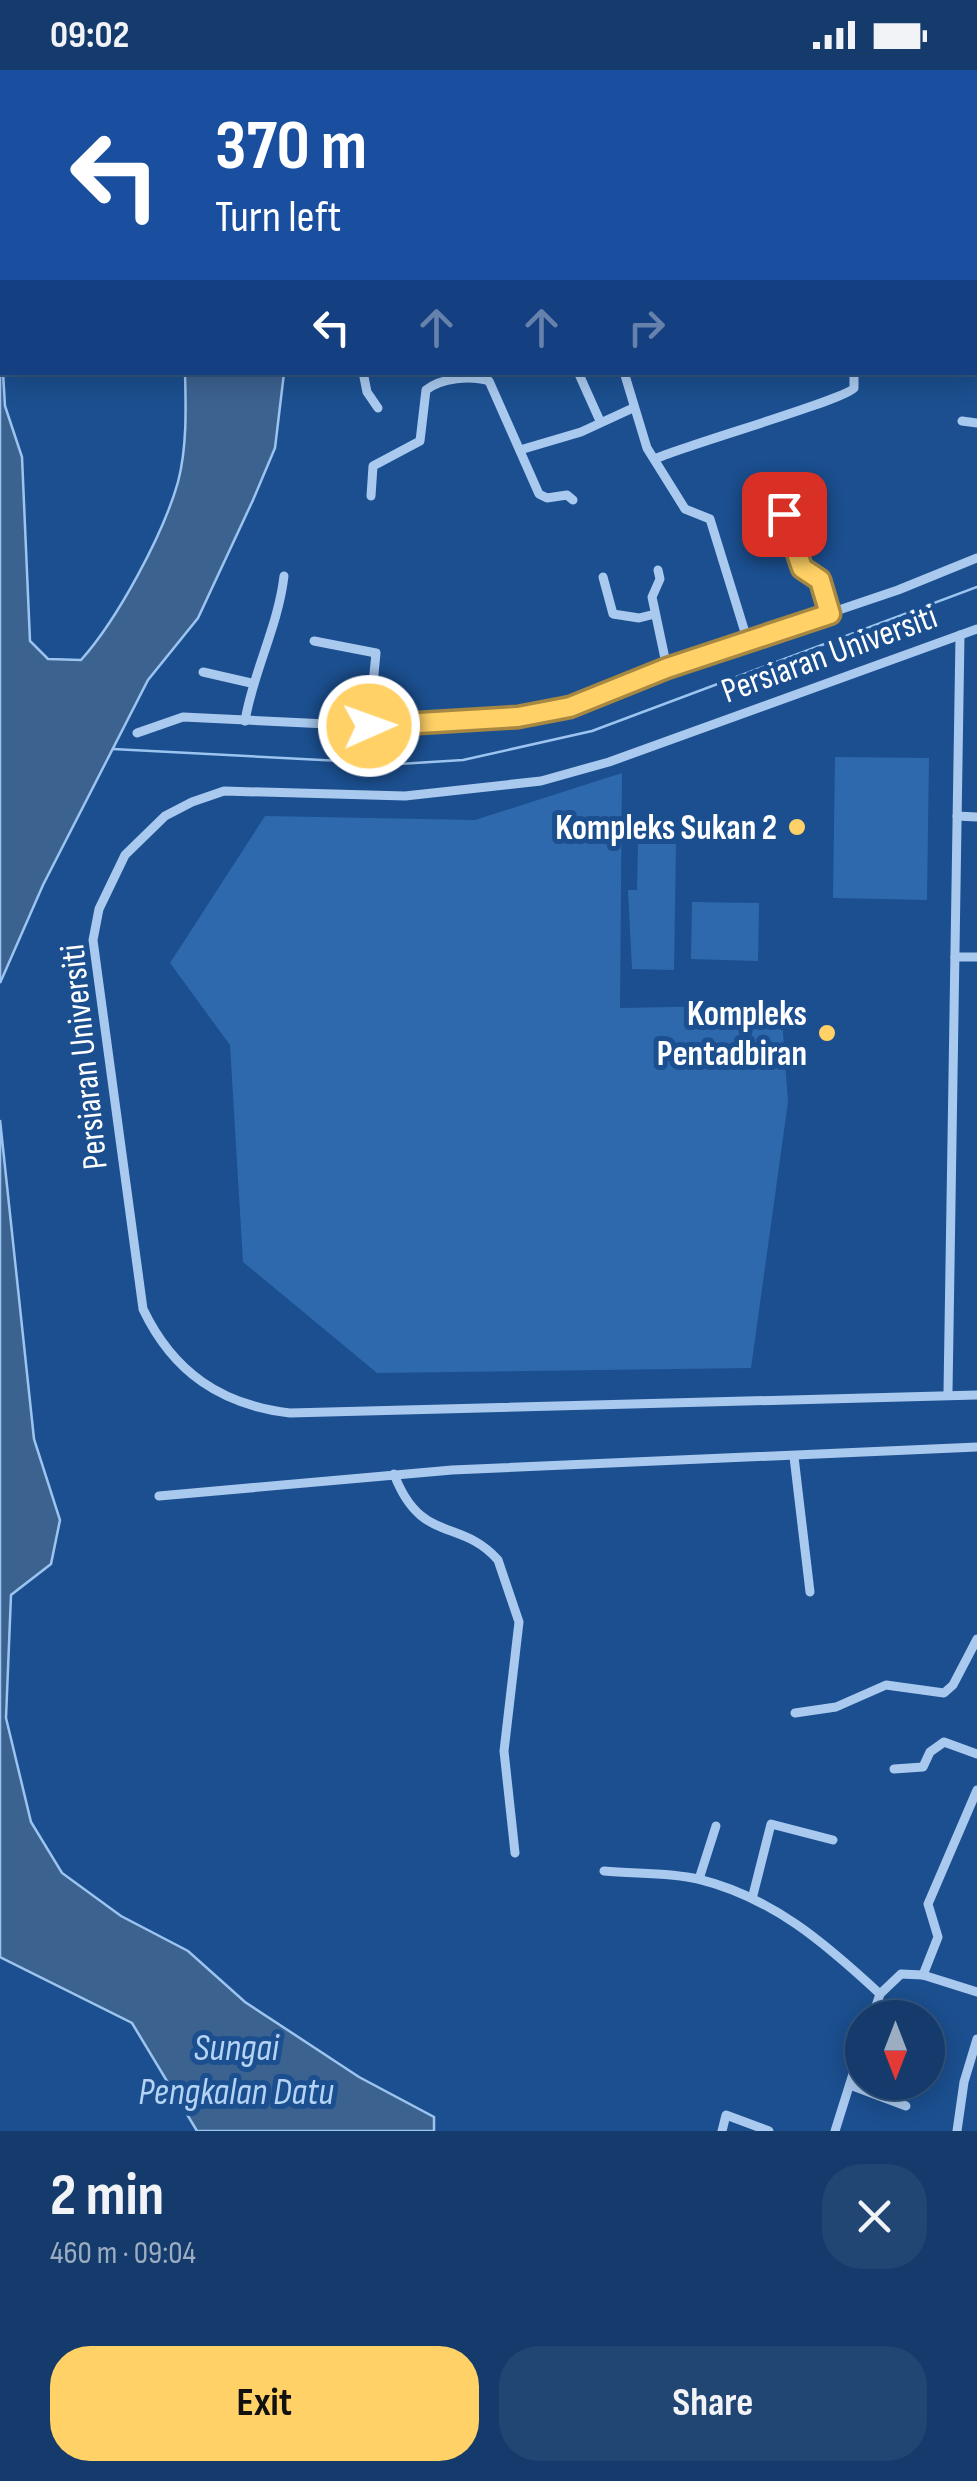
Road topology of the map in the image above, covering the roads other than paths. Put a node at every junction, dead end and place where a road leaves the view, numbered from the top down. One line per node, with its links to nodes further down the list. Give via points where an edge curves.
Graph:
1 (363, 375): 5 (street)
2 (579, 375): 7 (street)
3 (625, 375): 6 (street)
4 (854, 375): 11 (street, via 854,388 840,398)
5 (378, 408)
6 (633, 408): 7 (street); 11 (street)
7 (600, 420): 10 (street)
8 (962, 421): 9 (street)
9 (977, 423)
10 (520, 450): 12 (street, via 489,381 435,383 426,390 424,434 373,466); 13 (street, via 543,498)
11 (654, 459): 24 (street, via 685,509 710,520)
12 (371, 496)
13 (573, 500)
14 (784, 514): 20 (street, via 802,568 820,580)
15 (977, 558): 20 (street)
16 (658, 570): 19 (street)
17 (284, 576): 27 (street)
18 (602, 577): 19 (street, via 613,614)
19 (655, 614): 25 (street)
20 (830, 614): 24 (street)
21 (977, 629): 22 (street, Persiaran Universiti)
22 (960, 635): 31 (street); 35 (street, Persiaran Universiti, via 541,781 405,796 224,791 192,802 165,816 125,855 99,909 93,940 143,1309 178,1363 232,1401 290,1413)
23 (314, 641): 29 (street, via 376,653)
24 (748, 642): 25 (street)
25 (667, 668): 29 (street, via 570,707 518,717)
26 (203, 672): 27 (street)
27 (251, 682): 28 (street)
28 (245, 721): 29 (street); 30 (street, via 183,717)
29 (369, 726)
30 (137, 733)
31 (957, 816): 32 (street); 33 (street)
32 (977, 817)
33 (955, 958): 34 (street); 35 (street)
34 (977, 958)
35 (948, 1392): 36 (street, Persiaran Universiti)
36 (977, 1395)
37 (977, 1447): 38 (street)
38 (794, 1457): 39 (street); 41 (street)
39 (394, 1474): 40 (street); 49 (street, via 405,1502 422,1520 498,1560 518,1616 504,1750)
40 (159, 1496)
41 (810, 1592)
42 (977, 1639): 43 (street, via 944,1694 886,1685 836,1707)
43 (794, 1713)
44 (977, 1754): 45 (street, via 944,1742 923,1766)
45 (894, 1769)
46 (977, 1790): 53 (street, via 932,1892 928,1912 938,1938)
47 (716, 1826): 51 (street)
48 (833, 1840): 52 (street, via 771,1824)
49 (515, 1852)
50 (604, 1872): 51 (street)
51 (699, 1880): 52 (street)
52 (753, 1895): 55 (street, via 827,1945)
53 (923, 1975): 54 (street); 55 (street, via 900,1974)
54 (977, 1992)
55 (880, 1994): 56 (street)
56 (878, 2000)
57 (977, 2039): 64 (street)
58 (845, 2100): 63 (street)
59 (890, 2100): 60 (street)
60 (906, 2106)
61 (722, 2131): 62 (street, via 726,2114)
62 (769, 2131)
63 (835, 2131)
64 (957, 2131)

